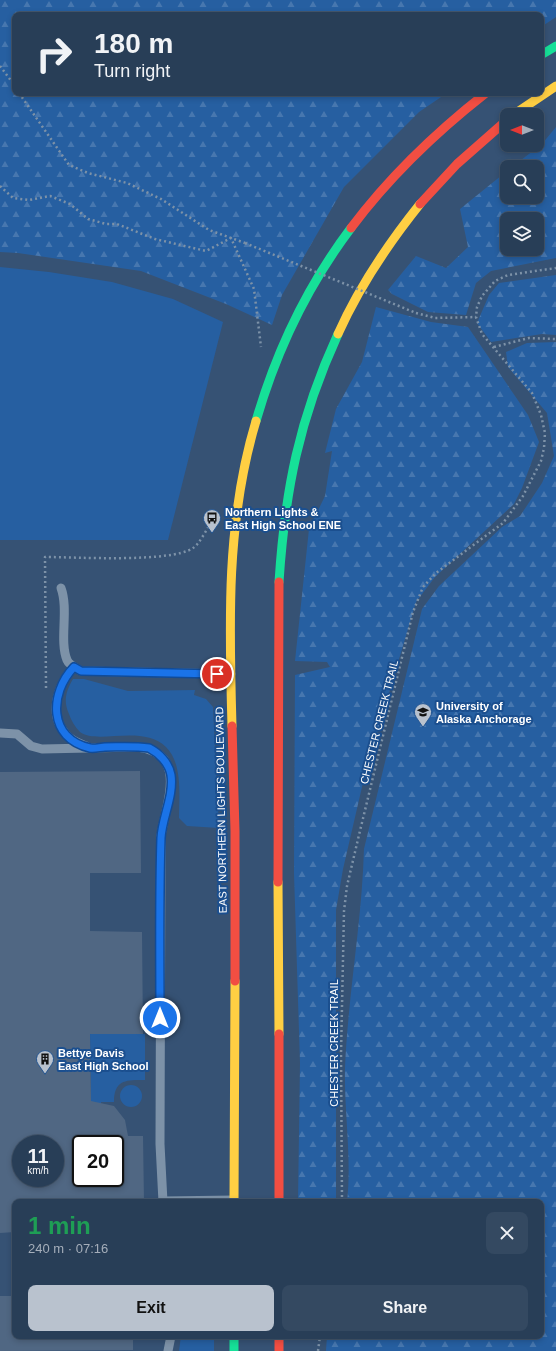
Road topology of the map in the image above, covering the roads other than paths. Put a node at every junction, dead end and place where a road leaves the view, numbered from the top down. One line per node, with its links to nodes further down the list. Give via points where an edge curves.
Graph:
1 (556, 46): 2 (main road)
2 (544, 54)
3 (556, 86): 4 (main road)
4 (544, 94)
5 (482, 96): 11 (main road, EAST NORTHERN LIGHTS BOULEVARD, via 449,122 406,162 368,204 318,279 290,334 255,418 243,471 234,530 230,595)
6 (541, 96): 7 (main road)
7 (523, 108)
8 (500, 126): 16 (main road, via 468,153 431,191 370,273 321,369 302,426 290,481 282,538 278,603)
9 (61, 588): 10 (lane, via 64,597 65,649 67,660)
10 (74, 667): 11 (lane, via 81,671); 13 (lane, via 64,677 58,691 58,723 69,737)
11 (231, 674): 15 (main road, EAST NORTHERN LIGHTS BOULEVARD, via 235,830)
12 (0, 733): 13 (lane, via 17,734 31,746 42,749)
13 (90, 748): 14 (lane, via 149,748 157,752 171,775 171,789 161,836 160,1144)
14 (163, 1199)
15 (234, 1199)
16 (279, 1199)
17 (170, 1339): 20 (lane)
18 (234, 1339): 21 (main road)
19 (279, 1339): 22 (main road)
20 (168, 1351)
21 (234, 1351)
22 (279, 1351)

